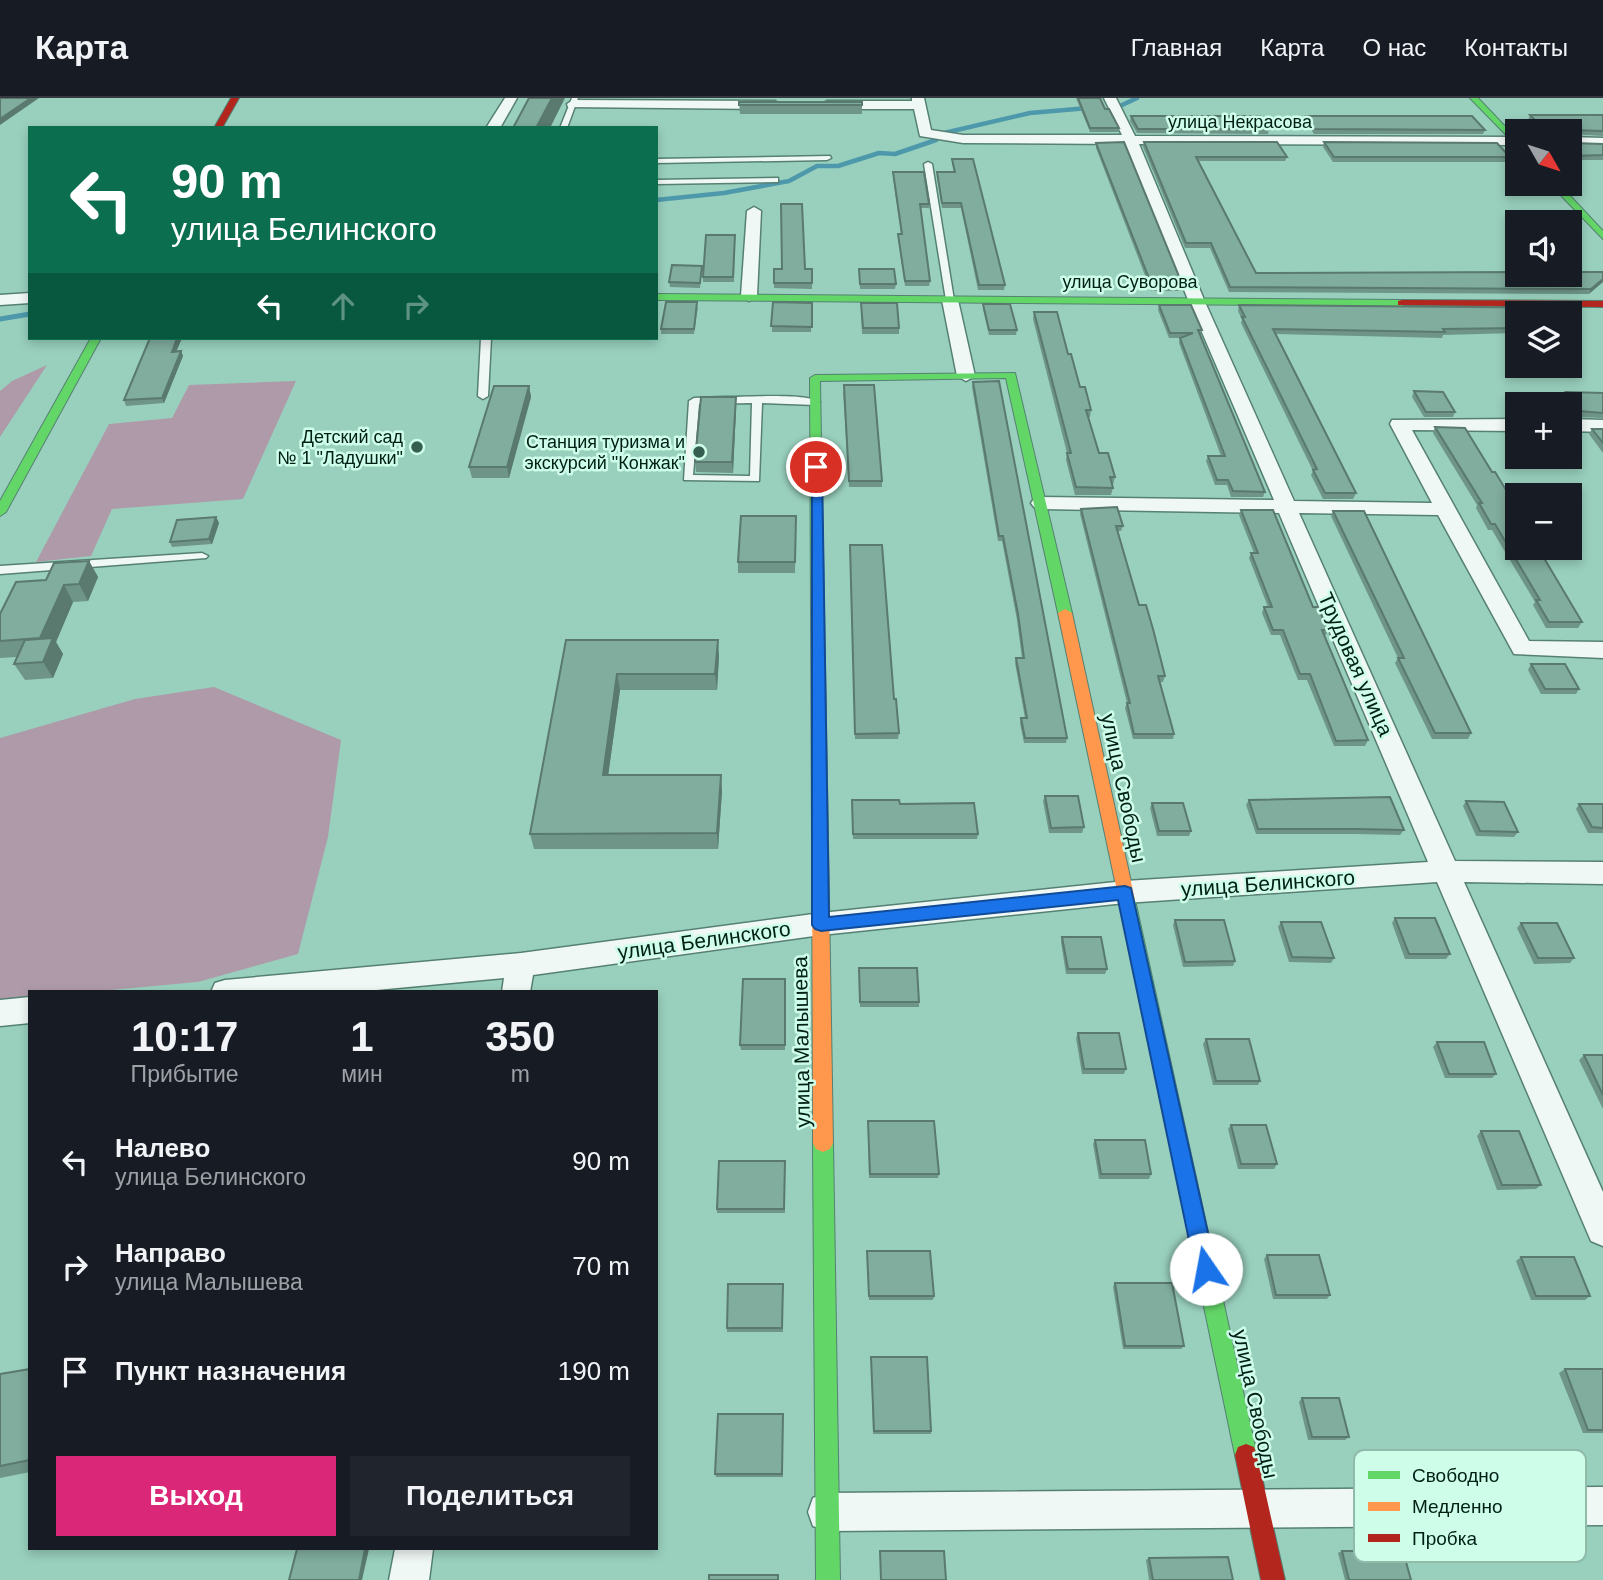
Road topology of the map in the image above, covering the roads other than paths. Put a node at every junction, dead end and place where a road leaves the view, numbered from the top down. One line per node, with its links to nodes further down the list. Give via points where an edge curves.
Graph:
1 (235, 98): 7 (street)
2 (511, 98): 8 (street)
3 (1110, 98): 11 (street, Трудовая улица)
4 (1474, 98): 10 (street)
5 (574, 101): 6 (street); 9 (lane)
6 (919, 102): 11 (street, улица Некрасова, via 925,133 963,139)
7 (219, 126)
8 (494, 126)
9 (564, 126)
10 (1505, 130)
11 (1132, 141): 13 (street, улица Некрасова); 28 (street, Трудовая улица)
12 (1582, 141): 14 (street)
13 (1505, 142)
14 (1603, 142)
15 (827, 158): 16 (lane)
16 (658, 161)
17 (928, 164): 27 (lane)
18 (775, 180): 19 (lane)
19 (658, 183)
20 (1565, 196): 22 (street)
21 (754, 211): 23 (street)
22 (1603, 236)
23 (749, 296): 24 (street, улица Суворова); 27 (street, улица Суворова)
24 (658, 297)
25 (28, 298): 26 (street)
26 (0, 300)
27 (950, 300): 28 (street, улица Суворова); 32 (street)
28 (1197, 302): 29 (street, улица Суворова); 40 (street, Трудовая улица)
29 (1603, 304)
30 (95, 340): 42 (street)
31 (486, 340): 33 (lane)
32 (966, 376): 35 (street, улица Малышева, via 815,378); 39 (street, улица Свободы, via 1011,375)
33 (483, 396)
34 (757, 400): 34 (lane, via 755,479 688,478 694,401); 35 (lane)
35 (815, 402): 49 (street, улица Малышева)
36 (1505, 425): 41 (street, via 1399,424)
37 (1582, 425): 38 (street)
38 (1603, 426)
39 (1041, 503): 40 (street); 48 (street, улица Свободы)
40 (1288, 508): 41 (street); 46 (street, Трудовая улица)
41 (1446, 509): 45 (street, via 1522,649)
42 (0, 512)
43 (202, 556): 44 (lane)
44 (0, 570)
45 (1603, 650)
46 (1446, 871): 47 (street, улица Белинского); 48 (street, улица Белинского); 54 (street, Трудовая улица)
47 (1603, 873)
48 (1125, 892): 49 (street, улица Белинского); 56 (street, улица Свободы)
49 (821, 925): 50 (street, улица Белинского); 57 (street, улица Малышева)
50 (519, 979): 51 (street, улица Белинского)
51 (270, 990)
52 (28, 1010): 53 (street)
53 (0, 1013)
54 (1603, 1230)
55 (1354, 1509): 56 (street)
56 (1258, 1510): 57 (street); 61 (street, улица Свободы)
57 (827, 1513): 60 (street, улица Малышева)
58 (414, 1550): 59 (street)
59 (409, 1580)
60 (828, 1580)
61 (1273, 1580)

